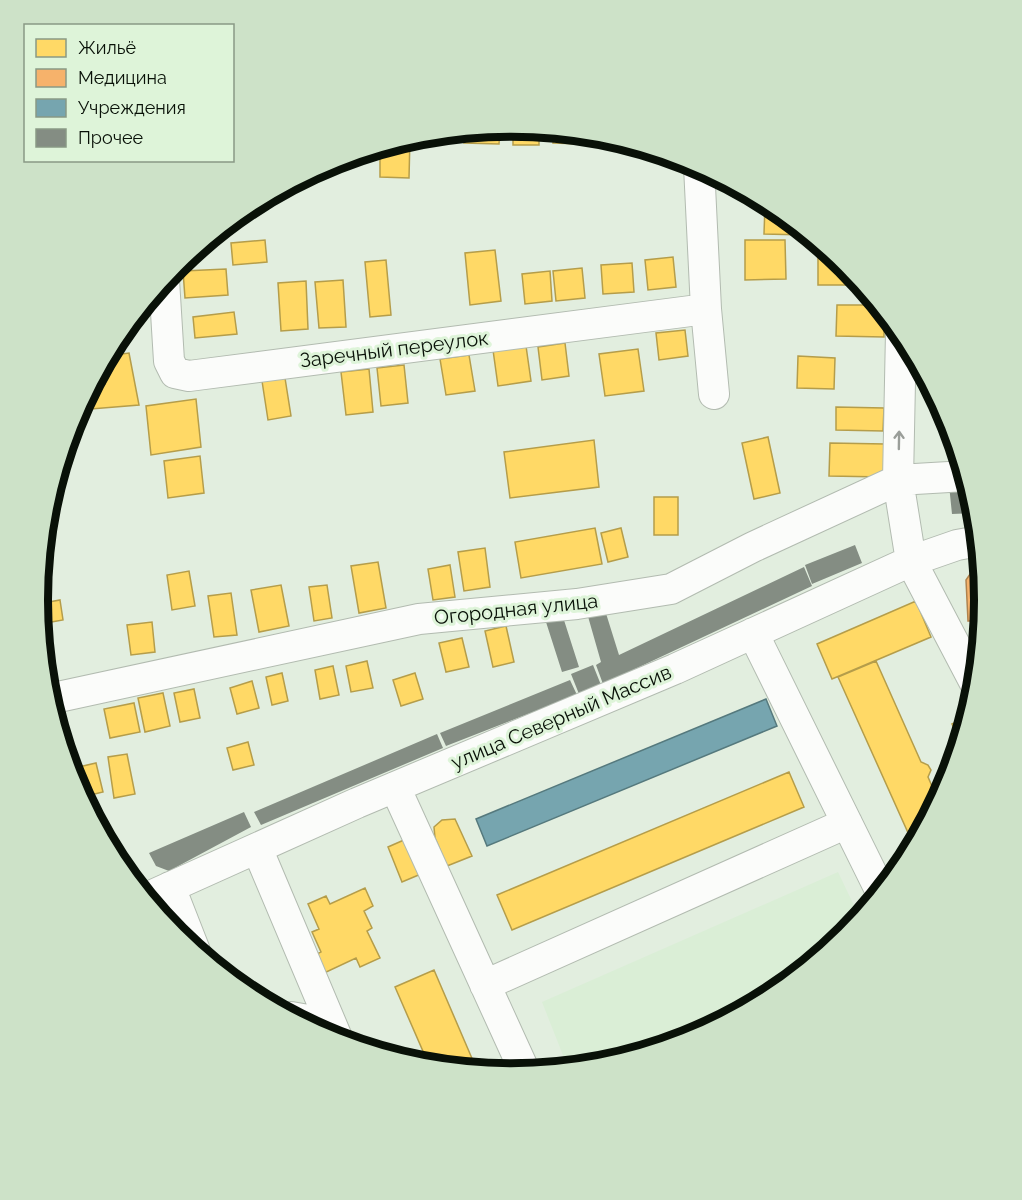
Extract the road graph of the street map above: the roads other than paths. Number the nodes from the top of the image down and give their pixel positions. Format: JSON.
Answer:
{"nodes":[{"id":1,"x":700,"y":177,"type":"edge"},
{"id":2,"x":165,"y":293,"type":"edge"},
{"id":3,"x":706,"y":309,"type":"junction"},
{"id":4,"x":901,"y":350,"type":"edge"},
{"id":5,"x":714,"y":394,"type":"dead end"},
{"id":6,"x":957,"y":477,"type":"edge"},
{"id":7,"x":898,"y":480,"type":"junction"},
{"id":8,"x":970,"y":543,"type":"edge"},
{"id":9,"x":911,"y":561,"type":"junction"},
{"id":10,"x":753,"y":633,"type":"junction"},
{"id":11,"x":968,"y":670,"type":"edge"},
{"id":12,"x":59,"y":697,"type":"edge"},
{"id":13,"x":395,"y":787,"type":"junction"},
{"id":14,"x":847,"y":823,"type":"junction"},
{"id":15,"x":257,"y":848,"type":"junction"},
{"id":16,"x":877,"y":883,"type":"edge"},
{"id":17,"x":158,"y":892,"type":"edge"},
{"id":18,"x":172,"y":915,"type":"edge"},
{"id":19,"x":485,"y":986,"type":"junction"},
{"id":20,"x":333,"y":1028,"type":"edge"},
{"id":21,"x":521,"y":1063,"type":"edge"}],
"edges":[{"from":1,"to":3,"type":"street"},
{"from":2,"to":3,"type":"street","name":"Заречный переулок"},
{"from":3,"to":5,"type":"street"},
{"from":7,"to":4,"type":"street","one_way":true},
{"from":6,"to":7,"type":"street","name":"Огородная улица"},
{"from":7,"to":9,"type":"street"},
{"from":7,"to":12,"type":"street","name":"Огородная улица"},
{"from":8,"to":9,"type":"street","name":"улица Северный Массив"},
{"from":9,"to":10,"type":"street","name":"улица Северный Массив"},
{"from":9,"to":11,"type":"street"},
{"from":10,"to":13,"type":"street","name":"улица Северный Массив"},
{"from":10,"to":14,"type":"street"},
{"from":13,"to":15,"type":"street","name":"улица Северный Массив"},
{"from":13,"to":19,"type":"street"},
{"from":14,"to":16,"type":"street"},
{"from":14,"to":19,"type":"street"},
{"from":15,"to":17,"type":"street","name":"улица Северный Массив"},
{"from":15,"to":20,"type":"street"},
{"from":17,"to":18,"type":"street"},
{"from":19,"to":21,"type":"street"}]}
